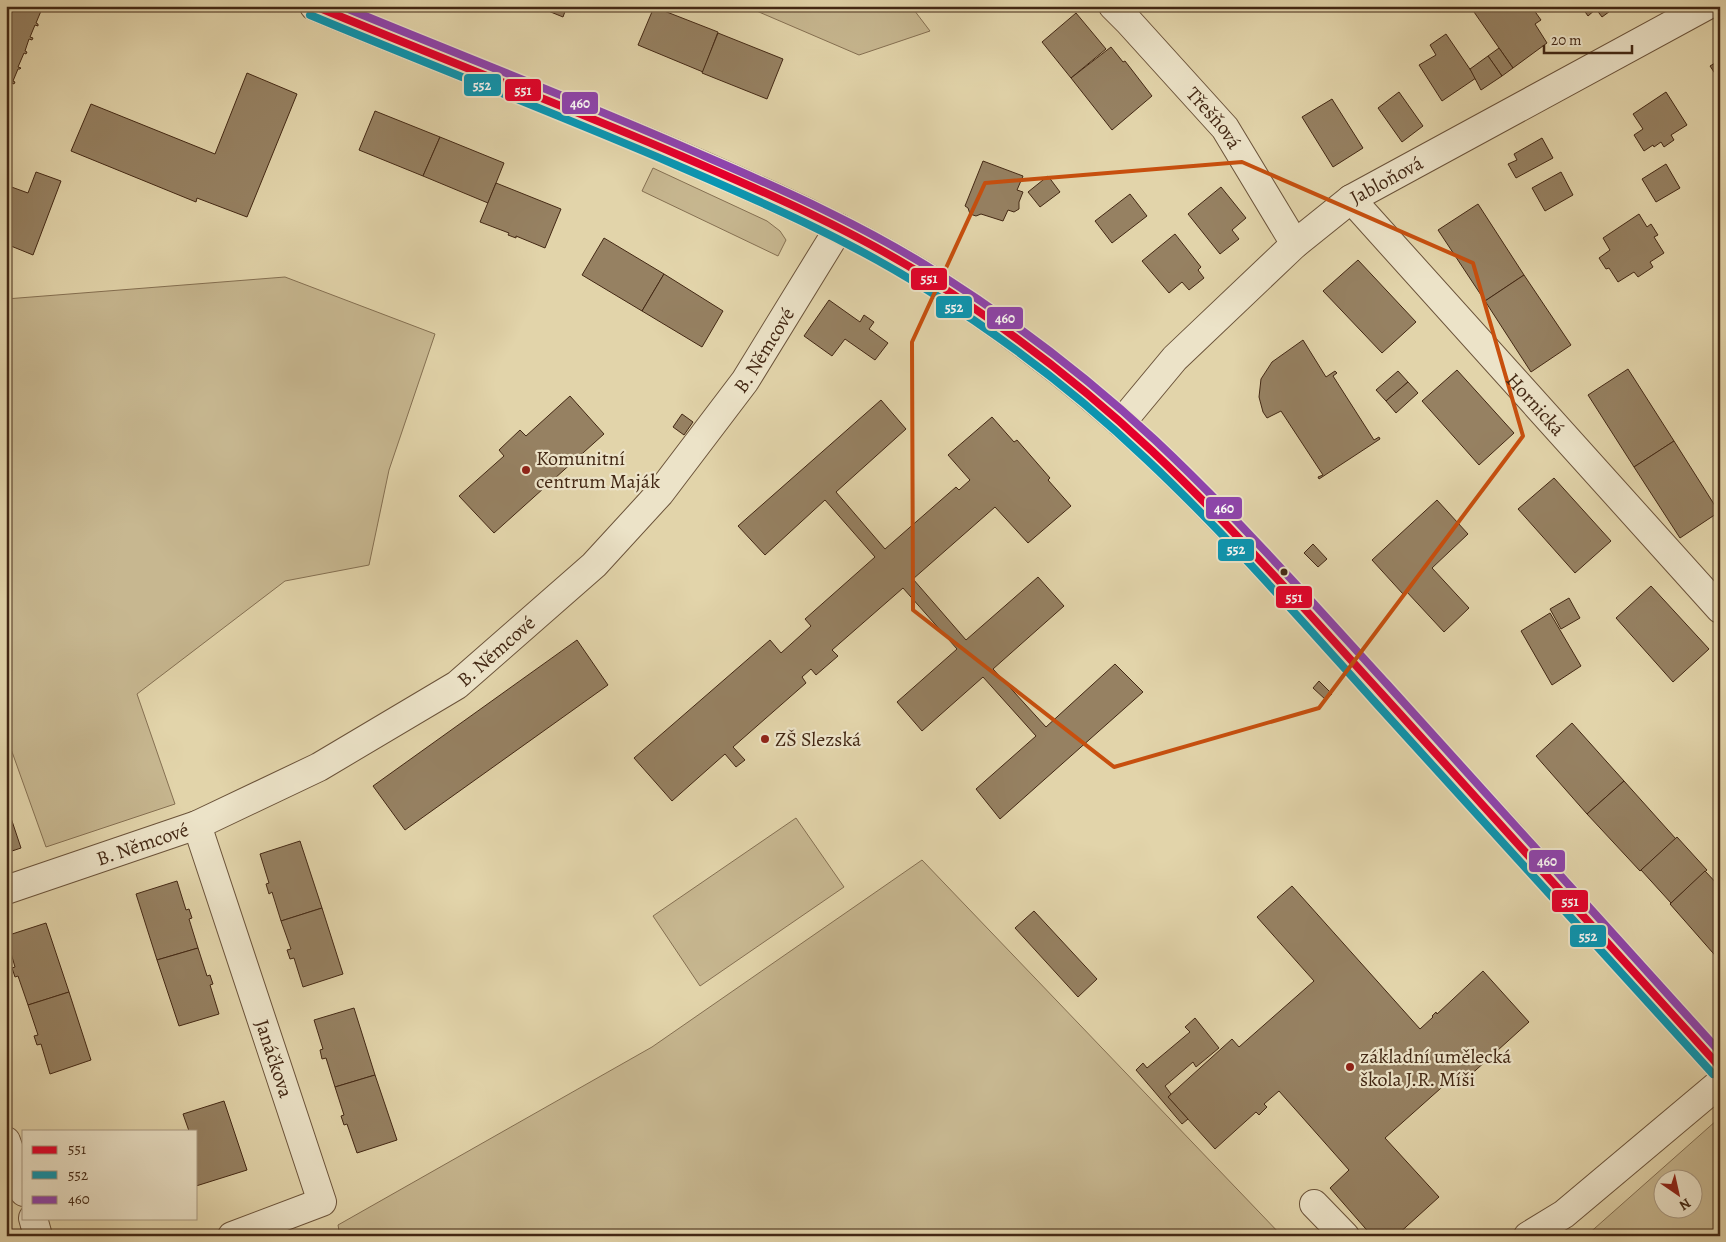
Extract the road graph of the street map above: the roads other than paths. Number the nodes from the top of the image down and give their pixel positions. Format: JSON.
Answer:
{"nodes":[{"id":1,"x":314,"y":6,"type":"edge"},
{"id":2,"x":1113,"y":6,"type":"edge"},
{"id":3,"x":1706,"y":6,"type":"edge"},
{"id":4,"x":1351,"y":199,"type":"junction"},
{"id":5,"x":839,"y":228,"type":"junction"},
{"id":6,"x":1295,"y":244,"type":"junction"},
{"id":7,"x":1121,"y":423,"type":"junction"},
{"id":8,"x":1720,"y":609,"type":"edge"},
{"id":9,"x":197,"y":825,"type":"junction"},
{"id":10,"x":6,"y":890,"type":"edge"},
{"id":11,"x":1720,"y":1067,"type":"edge"},
{"id":12,"x":1720,"y":1083,"type":"edge"},
{"id":13,"x":6,"y":1141,"type":"edge"},
{"id":14,"x":22,"y":1186,"type":"edge"},
{"id":15,"x":1314,"y":1204,"type":"dead end"},
{"id":16,"x":33,"y":1220,"type":"edge"},
{"id":17,"x":38,"y":1236,"type":"edge"},
{"id":18,"x":232,"y":1236,"type":"edge"},
{"id":19,"x":1345,"y":1236,"type":"edge"},
{"id":20,"x":1528,"y":1236,"type":"edge"}],
"edges":[{"from":1,"to":5,"type":"street"},
{"from":2,"to":6,"type":"street","name":"Třešňová"},
{"from":3,"to":4,"type":"street","name":"Jabloňová"},
{"from":4,"to":6,"type":"street","name":"Jabloňová"},
{"from":4,"to":8,"type":"street","name":"Hornická"},
{"from":5,"to":7,"type":"street"},
{"from":5,"to":9,"type":"street","name":"B. Němcové"},
{"from":6,"to":7,"type":"street","name":"Jabloňová"},
{"from":7,"to":11,"type":"street"},
{"from":9,"to":10,"type":"street","name":"B. Němcové"},
{"from":9,"to":18,"type":"street","name":"Janáčkova"},
{"from":12,"to":20,"type":"street"},
{"from":13,"to":14,"type":"street"},
{"from":15,"to":19,"type":"street"},
{"from":16,"to":17,"type":"street"}]}
